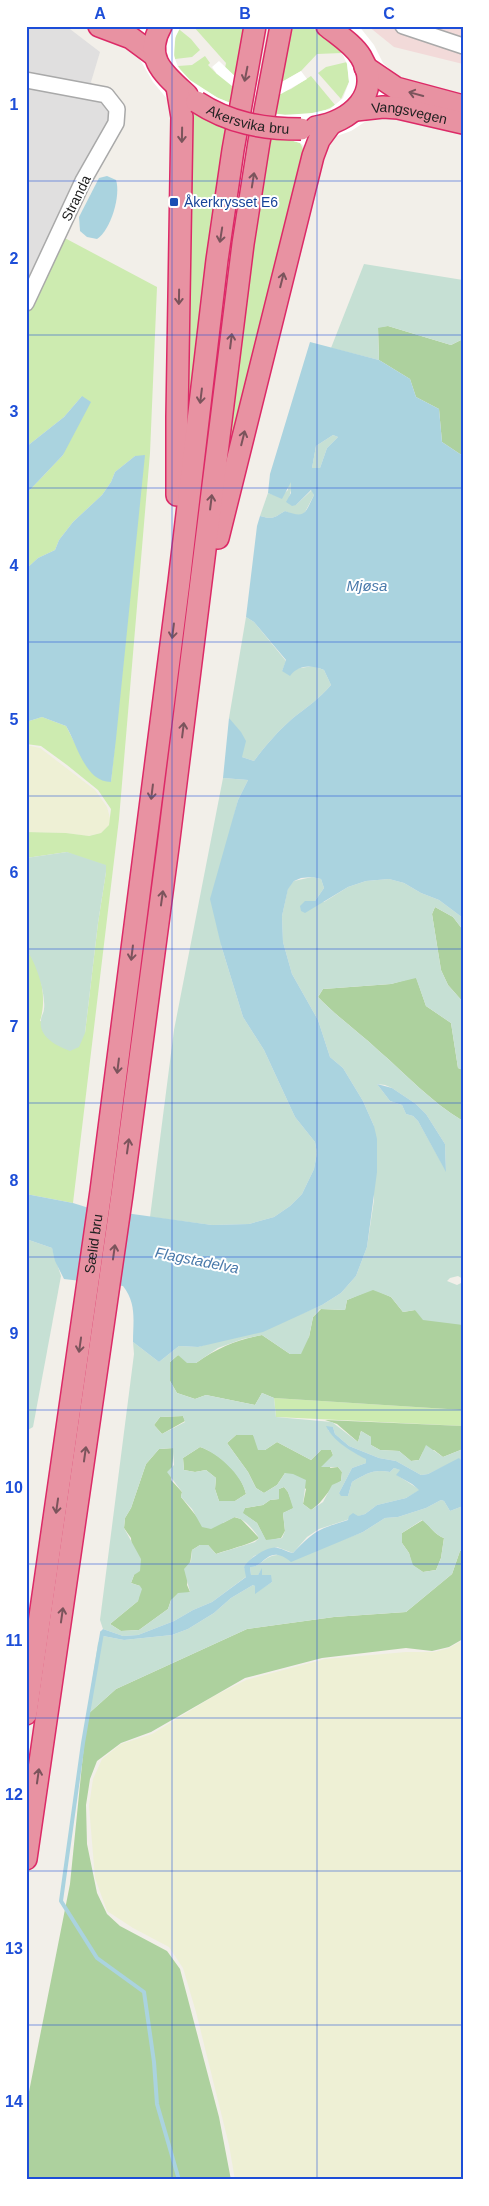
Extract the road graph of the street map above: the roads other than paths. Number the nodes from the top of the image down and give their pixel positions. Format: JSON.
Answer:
{"nodes":[{"id":1,"x":98,"y":26,"type":"edge"},
{"id":2,"x":162,"y":26,"type":"edge"},
{"id":3,"x":255,"y":26,"type":"edge"},
{"id":4,"x":281,"y":26,"type":"edge"},
{"id":5,"x":402,"y":26,"type":"edge"},
{"id":6,"x":335,"y":29,"type":"edge"},
{"id":7,"x":463,"y":46,"type":"edge"},
{"id":8,"x":154,"y":55,"type":"junction"},
{"id":9,"x":366,"y":67,"type":"junction"},
{"id":10,"x":26,"y":80,"type":"edge"},
{"id":11,"x":177,"y":87,"type":"junction"},
{"id":12,"x":463,"y":106,"type":"edge"},
{"id":13,"x":356,"y":110,"type":"junction"},
{"id":14,"x":463,"y":123,"type":"edge"},
{"id":15,"x":330,"y":125,"type":"junction"},
{"id":16,"x":26,"y":303,"type":"edge"},
{"id":17,"x":179,"y":582,"type":"junction"},
{"id":18,"x":201,"y":586,"type":"junction"},
{"id":19,"x":112,"y":1193,"type":"junction"},
{"id":20,"x":97,"y":1298,"type":"junction"},
{"id":21,"x":26,"y":1714,"type":"edge"},
{"id":22,"x":26,"y":1859,"type":"edge"}],
"edges":[{"from":1,"to":8,"type":"highway"},
{"from":2,"to":8,"type":"highway"},
{"from":3,"to":17,"type":"highway","one_way":true},
{"from":18,"to":4,"type":"highway","one_way":true},
{"from":5,"to":7,"type":"street"},
{"from":6,"to":9,"type":"highway","name":"Vangsvegen"},
{"from":8,"to":11,"type":"highway","name":"Akersvika bru"},
{"from":12,"to":9,"type":"highway","name":"Vangsvegen","one_way":true},
{"from":9,"to":13,"type":"highway"},
{"from":10,"to":16,"type":"street","name":"Stranda"},
{"from":11,"to":15,"type":"highway","name":"Akersvika bru","bridge":true},
{"from":11,"to":17,"type":"highway","one_way":true},
{"from":13,"to":14,"type":"highway","name":"Vangsvegen"},
{"from":13,"to":15,"type":"highway"},
{"from":18,"to":15,"type":"highway","one_way":true},
{"from":17,"to":19,"type":"highway","one_way":true},
{"from":19,"to":18,"type":"highway","one_way":true},
{"from":19,"to":20,"type":"highway","name":"Sælid bru"},
{"from":20,"to":21,"type":"highway","one_way":true},
{"from":22,"to":20,"type":"highway","one_way":true}]}
